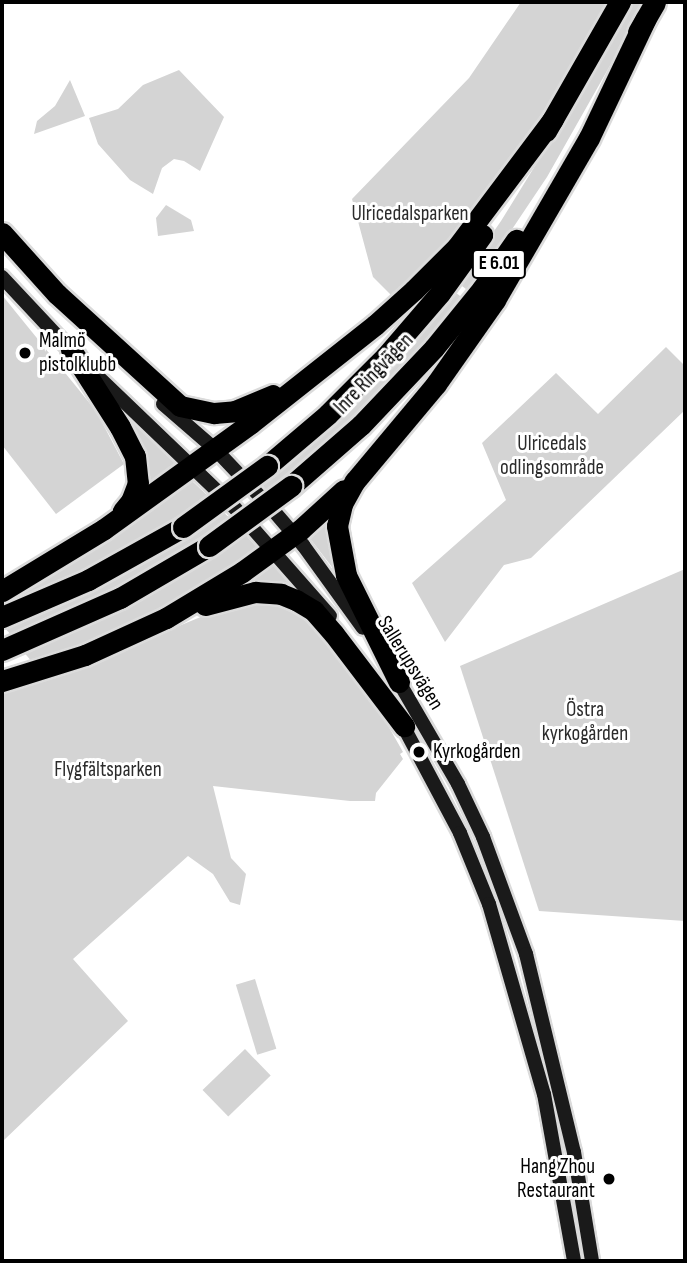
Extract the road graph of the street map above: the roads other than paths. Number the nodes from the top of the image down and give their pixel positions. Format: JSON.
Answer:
{"nodes":[{"id":1,"x":620,"y":2,"type":"edge"},
{"id":2,"x":650,"y":11,"type":"edge"},
{"id":3,"x":553,"y":119,"type":"junction"},
{"id":4,"x":2,"y":233,"type":"edge"},
{"id":5,"x":2,"y":244,"type":"edge"},
{"id":6,"x":2,"y":276,"type":"edge"},
{"id":7,"x":71,"y":351,"type":"junction"},
{"id":8,"x":306,"y":378,"type":"junction"},
{"id":9,"x":215,"y":449,"type":"junction"},
{"id":10,"x":371,"y":462,"type":"junction"},
{"id":11,"x":193,"y":465,"type":"junction"},
{"id":12,"x":104,"y":529,"type":"junction"},
{"id":13,"x":295,"y":534,"type":"junction"},
{"id":14,"x":273,"y":549,"type":"junction"},
{"id":15,"x":2,"y":591,"type":"edge"},
{"id":16,"x":2,"y":617,"type":"edge"},
{"id":17,"x":166,"y":618,"type":"junction"},
{"id":18,"x":2,"y":650,"type":"edge"},
{"id":19,"x":2,"y":681,"type":"edge"},
{"id":20,"x":399,"y":682,"type":"junction"},
{"id":21,"x":404,"y":726,"type":"junction"},
{"id":22,"x":560,"y":1183,"type":"junction"},
{"id":23,"x":574,"y":1261,"type":"edge"},
{"id":24,"x":584,"y":1261,"type":"edge"},
{"id":25,"x":592,"y":1261,"type":"edge"}],
"edges":[{"from":1,"to":3,"type":"highway","name":"Inre Ringvägen","number":"E 6.01"},
{"from":2,"to":10,"type":"highway"},
{"from":2,"to":18,"type":"highway","name":"Inre Ringvägen","number":"E 6.01","bridge":true},
{"from":3,"to":8,"type":"highway"},
{"from":3,"to":16,"type":"highway","name":"Inre Ringvägen","number":"E 6.01","bridge":true},
{"from":4,"to":8,"type":"highway"},
{"from":5,"to":9,"type":"main road","name":"Sallerupsvägen"},
{"from":6,"to":7,"type":"main road","name":"Sallerupsvägen"},
{"from":7,"to":11,"type":"main road","name":"Sallerupsvägen"},
{"from":7,"to":12,"type":"highway"},
{"from":8,"to":9,"type":"highway"},
{"from":9,"to":11,"type":"highway"},
{"from":9,"to":13,"type":"main road","name":"Sallerupsvägen"},
{"from":10,"to":13,"type":"highway"},
{"from":10,"to":20,"type":"highway"},
{"from":11,"to":12,"type":"highway"},
{"from":11,"to":14,"type":"main road","name":"Sallerupsvägen"},
{"from":12,"to":15,"type":"highway"},
{"from":13,"to":14,"type":"highway"},
{"from":13,"to":20,"type":"main road","name":"Sallerupsvägen"},
{"from":14,"to":17,"type":"highway"},
{"from":14,"to":21,"type":"main road","name":"Sallerupsvägen"},
{"from":17,"to":19,"type":"highway"},
{"from":17,"to":21,"type":"highway"},
{"from":20,"to":25,"type":"main road","name":"Sallerupsvägen"},
{"from":21,"to":22,"type":"main road","name":"Sallerupsvägen"},
{"from":22,"to":23,"type":"main road","name":"Sallerupsvägen"},
{"from":22,"to":24,"type":"main road"}]}
